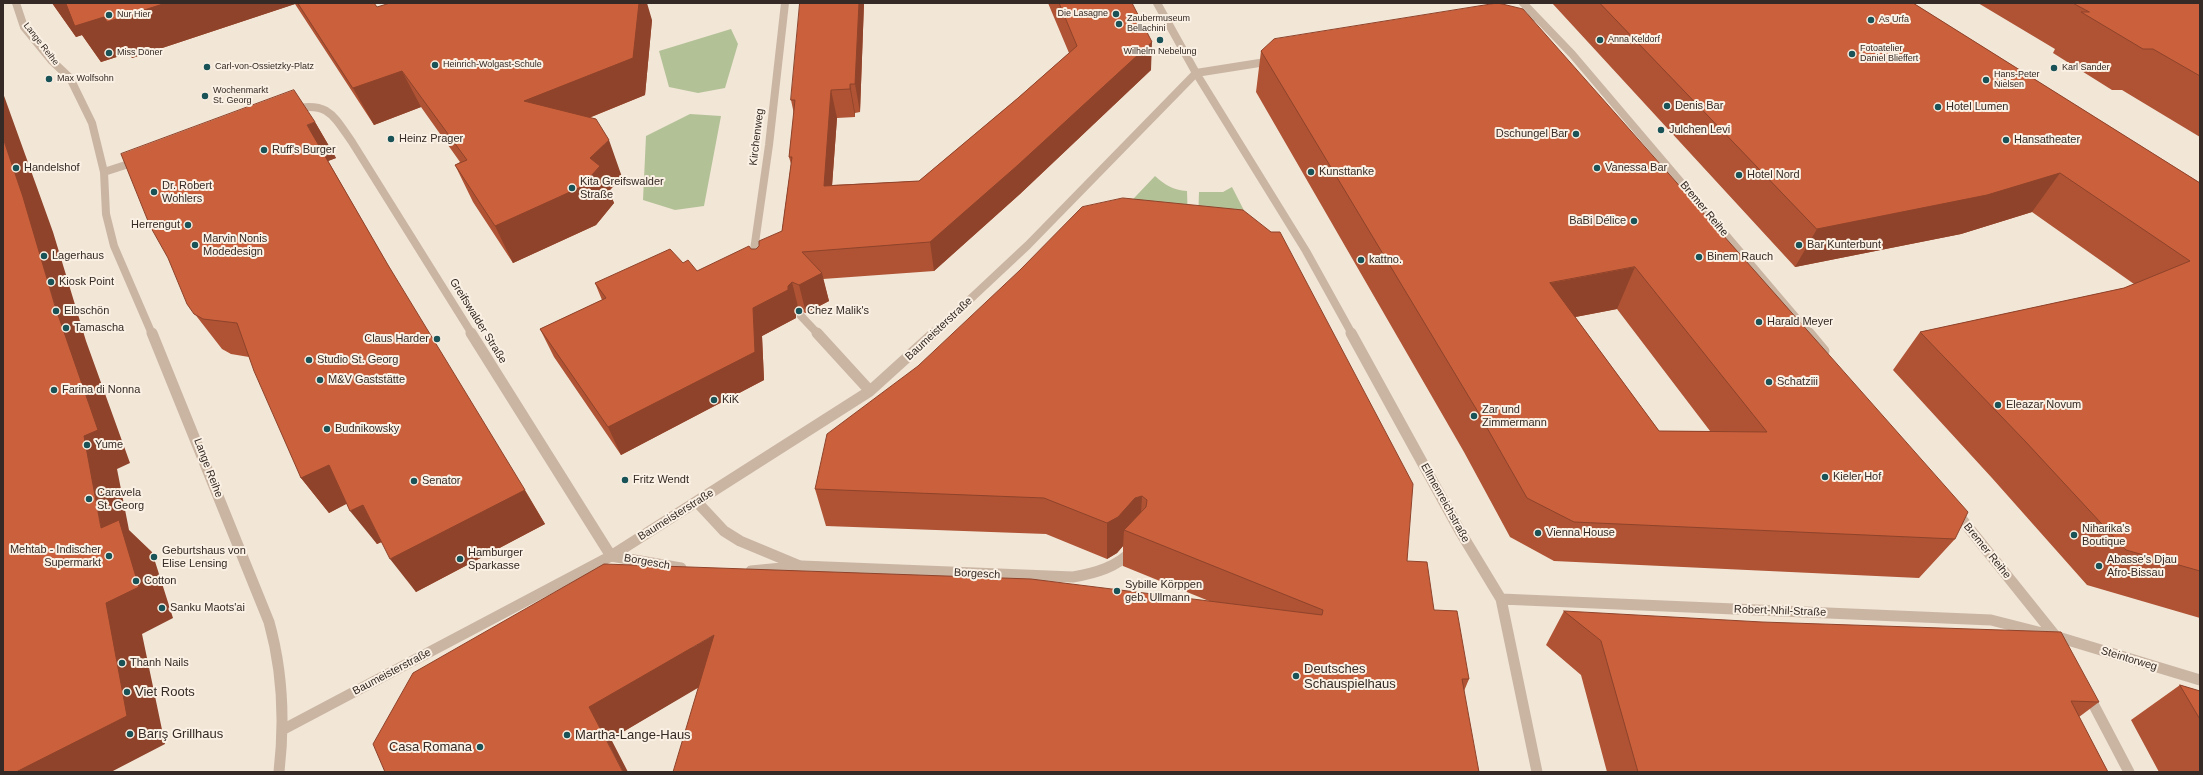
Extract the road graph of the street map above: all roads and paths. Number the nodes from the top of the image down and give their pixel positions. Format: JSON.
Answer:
{"nodes":[{"id":1,"x":16,"y":3,"type":"edge"},
{"id":2,"x":785,"y":3,"type":"edge"},
{"id":3,"x":1157,"y":3,"type":"edge"},
{"id":4,"x":1523,"y":3,"type":"edge"},
{"id":5,"x":1536,"y":17,"type":"junction"},
{"id":6,"x":1513,"y":21,"type":"edge"},
{"id":7,"x":1281,"y":59,"type":"edge"},
{"id":8,"x":1196,"y":73,"type":"junction"},
{"id":9,"x":284,"y":111,"type":"edge"},
{"id":10,"x":149,"y":157,"type":"edge"},
{"id":11,"x":104,"y":172,"type":"junction"},
{"id":12,"x":762,"y":272,"type":"edge"},
{"id":13,"x":801,"y":316,"type":"dead end"},
{"id":14,"x":1830,"y":358,"type":"edge"},
{"id":15,"x":870,"y":391,"type":"junction"},
{"id":16,"x":697,"y":502,"type":"junction"},
{"id":17,"x":1952,"y":507,"type":"edge"},
{"id":18,"x":1139,"y":539,"type":"edge"},
{"id":19,"x":611,"y":556,"type":"junction"},
{"id":20,"x":802,"y":566,"type":"junction"},
{"id":21,"x":696,"y":571,"type":"edge"},
{"id":22,"x":742,"y":571,"type":"edge"},
{"id":23,"x":1500,"y":599,"type":"junction"},
{"id":24,"x":2058,"y":637,"type":"junction"},
{"id":25,"x":2068,"y":657,"type":"edge"},
{"id":26,"x":2200,"y":680,"type":"edge"},
{"id":27,"x":2082,"y":684,"type":"edge"},
{"id":28,"x":284,"y":729,"type":"junction"},
{"id":29,"x":279,"y":772,"type":"edge"},
{"id":30,"x":1537,"y":772,"type":"edge"},
{"id":31,"x":2129,"y":772,"type":"edge"}],
"edges":[{"from":1,"to":11,"type":"street","name":"Lange Reihe"},
{"from":2,"to":12,"type":"street","name":"Kirchenweg"},
{"from":3,"to":8,"type":"street","name":"Ellmenreichstraße"},
{"from":4,"to":5,"type":"street","name":"Bremer Reihe"},
{"from":5,"to":6,"type":"street"},
{"from":5,"to":14,"type":"street","name":"Bremer Reihe"},
{"from":7,"to":8,"type":"street"},
{"from":8,"to":15,"type":"street","name":"Baumeisterstraße"},
{"from":8,"to":23,"type":"street","name":"Ellmenreichstraße"},
{"from":9,"to":19,"type":"street","name":"Greifswalder Straße"},
{"from":10,"to":11,"type":"street"},
{"from":11,"to":28,"type":"street","name":"Lange Reihe"},
{"from":13,"to":15,"type":"street"},
{"from":15,"to":16,"type":"street","name":"Baumeisterstraße"},
{"from":16,"to":19,"type":"street","name":"Baumeisterstraße"},
{"from":16,"to":20,"type":"street","name":"Borgesch"},
{"from":17,"to":24,"type":"street","name":"Bremer Reihe"},
{"from":18,"to":20,"type":"street","name":"Borgesch"},
{"from":19,"to":21,"type":"street","name":"Borgesch"},
{"from":19,"to":28,"type":"street","name":"Baumeisterstraße"},
{"from":20,"to":22,"type":"street","name":"Borgesch"},
{"from":23,"to":24,"type":"street","name":"Robert-Nhil-Straße"},
{"from":23,"to":30,"type":"street","name":"Ellmenreichstraße"},
{"from":24,"to":25,"type":"street","name":"Bremer Reihe"},
{"from":24,"to":26,"type":"street","name":"Steintorweg"},
{"from":27,"to":31,"type":"street"},
{"from":28,"to":29,"type":"street","name":"Lange Reihe"}]}
